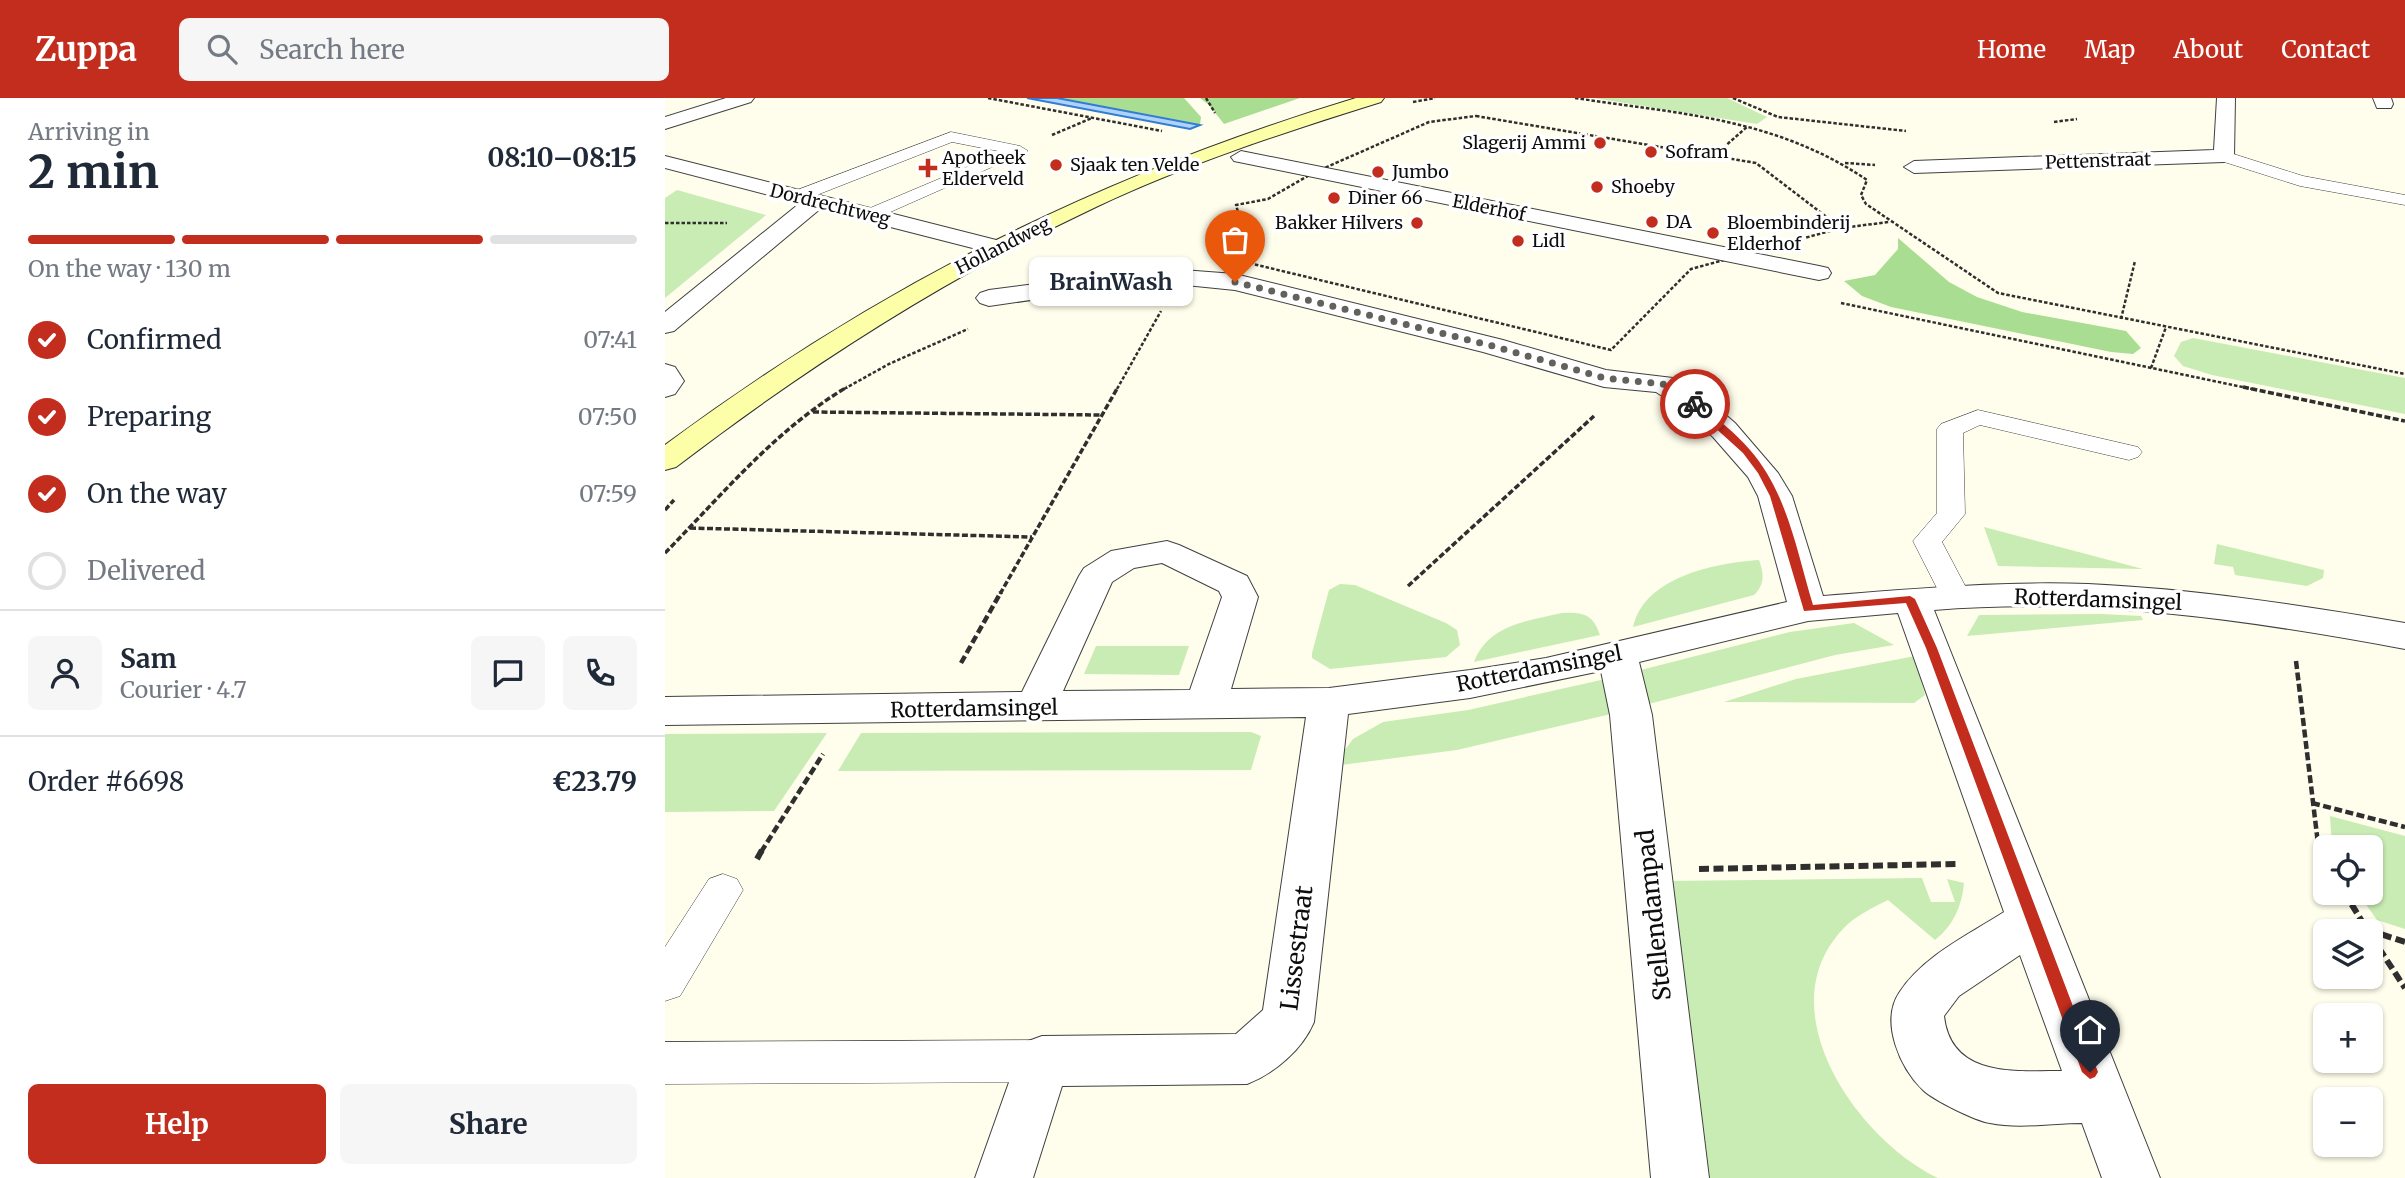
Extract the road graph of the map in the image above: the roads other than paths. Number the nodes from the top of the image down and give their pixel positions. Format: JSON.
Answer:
{"nodes":[{"id":1,"x":745,"y":98,"type":"edge"},
{"id":2,"x":1375,"y":98,"type":"edge"},
{"id":3,"x":2226,"y":98,"type":"edge"},
{"id":4,"x":665,"y":123,"type":"edge"},
{"id":5,"x":2224,"y":156,"type":"junction"},
{"id":6,"x":1241,"y":157,"type":"dead end"},
{"id":7,"x":665,"y":162,"type":"edge"},
{"id":8,"x":1914,"y":167,"type":"dead end"},
{"id":9,"x":807,"y":199,"type":"junction"},
{"id":10,"x":2405,"y":200,"type":"edge"},
{"id":11,"x":870,"y":215,"type":"junction"},
{"id":12,"x":996,"y":247,"type":"junction"},
{"id":13,"x":1819,"y":274,"type":"dead end"},
{"id":14,"x":989,"y":298,"type":"dead end"},
{"id":15,"x":665,"y":325,"type":"edge"},
{"id":16,"x":665,"y":373,"type":"edge"},
{"id":17,"x":665,"y":388,"type":"edge"},
{"id":18,"x":2129,"y":452,"type":"dead end"},
{"id":19,"x":665,"y":460,"type":"edge"},
{"id":20,"x":1956,"y":597,"type":"junction"},
{"id":21,"x":1910,"y":599,"type":"junction"},
{"id":22,"x":1808,"y":609,"type":"junction"},
{"id":23,"x":2405,"y":636,"type":"edge"},
{"id":24,"x":1617,"y":653,"type":"junction"},
{"id":25,"x":1329,"y":702,"type":"junction"},
{"id":26,"x":1205,"y":706,"type":"junction"},
{"id":27,"x":1035,"y":708,"type":"junction"},
{"id":28,"x":665,"y":711,"type":"edge"},
{"id":29,"x":723,"y":890,"type":"road end"},
{"id":30,"x":2032,"y":920,"type":"junction"},
{"id":31,"x":665,"y":982,"type":"edge"},
{"id":32,"x":1042,"y":1061,"type":"junction"},
{"id":33,"x":665,"y":1063,"type":"edge"},
{"id":34,"x":2099,"y":1097,"type":"junction"},
{"id":35,"x":1004,"y":1178,"type":"edge"},
{"id":36,"x":1680,"y":1178,"type":"edge"},
{"id":37,"x":2131,"y":1178,"type":"edge"}],
"edges":[{"from":1,"to":4,"type":"street"},
{"from":2,"to":12,"type":"street","name":"Hollandweg"},
{"from":3,"to":5,"type":"street"},
{"from":5,"to":8,"type":"street","name":"Pettenstraat"},
{"from":5,"to":10,"type":"lane"},
{"from":6,"to":13,"type":"street","name":"Elderhof"},
{"from":7,"to":9,"type":"street","name":"Dordrechtweg"},
{"from":9,"to":11,"type":"street","name":"Dordrechtweg"},
{"from":9,"to":11,"type":"lane"},
{"from":9,"to":15,"type":"street"},
{"from":11,"to":12,"type":"street","name":"Dordrechtweg"},
{"from":12,"to":19,"type":"street","name":"Hollandweg"},
{"from":14,"to":22,"type":"street"},
{"from":16,"to":17,"type":"street"},
{"from":18,"to":20,"type":"lane"},
{"from":20,"to":21,"type":"street","name":"Rotterdamsingel"},
{"from":20,"to":23,"type":"street","name":"Rotterdamsingel"},
{"from":21,"to":22,"type":"street","name":"Rotterdamsingel"},
{"from":21,"to":30,"type":"street"},
{"from":22,"to":24,"type":"street","name":"Rotterdamsingel"},
{"from":24,"to":25,"type":"street","name":"Rotterdamsingel"},
{"from":24,"to":36,"type":"street","name":"Stellendampad"},
{"from":25,"to":26,"type":"street","name":"Rotterdamsingel"},
{"from":25,"to":32,"type":"street","name":"Lissestraat"},
{"from":26,"to":27,"type":"street","name":"Rotterdamsingel"},
{"from":26,"to":27,"type":"street"},
{"from":27,"to":28,"type":"street","name":"Rotterdamsingel"},
{"from":29,"to":31,"type":"lane"},
{"from":30,"to":34,"type":"street"},
{"from":30,"to":34,"type":"street"},
{"from":32,"to":33,"type":"lane"},
{"from":32,"to":35,"type":"street"},
{"from":34,"to":37,"type":"street"}]}
